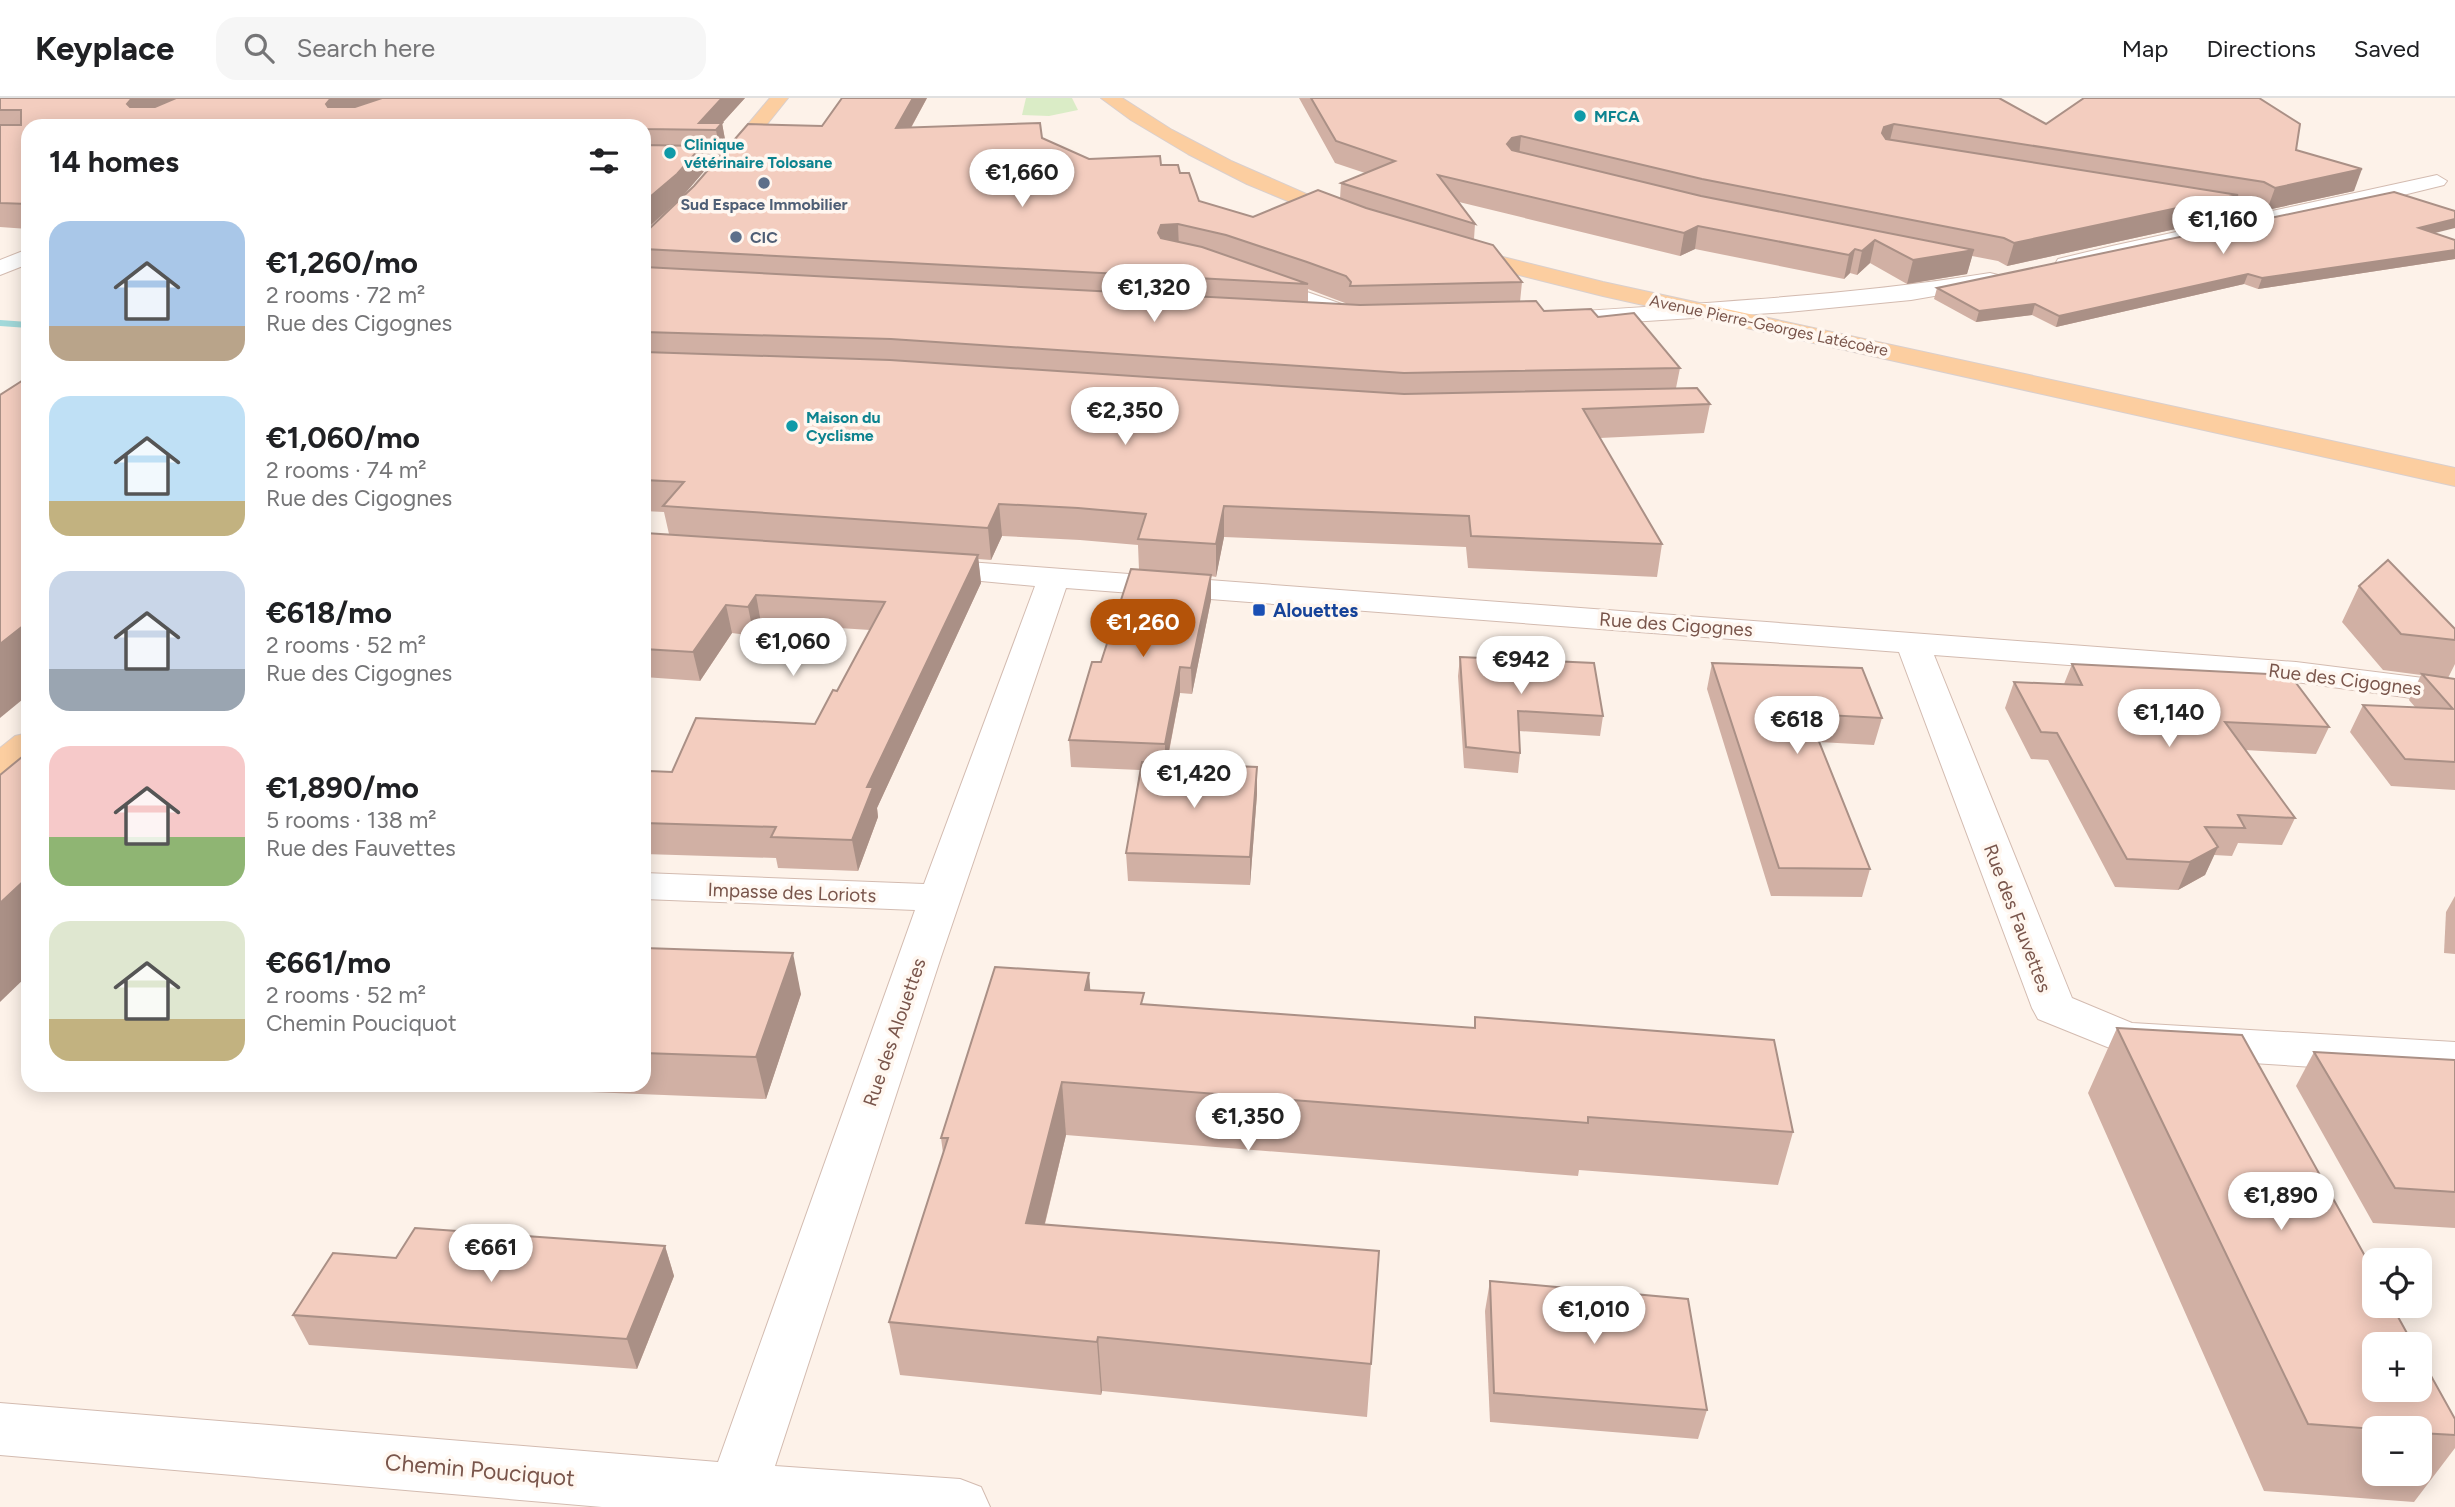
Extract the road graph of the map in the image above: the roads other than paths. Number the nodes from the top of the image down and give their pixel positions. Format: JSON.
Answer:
{"nodes":[{"id":1,"x":779,"y":98,"type":"edge"},
{"id":2,"x":1110,"y":98,"type":"edge"},
{"id":3,"x":1135,"y":98,"type":"edge"},
{"id":4,"x":651,"y":159,"type":"edge"},
{"id":5,"x":728,"y":161,"type":"junction"},
{"id":6,"x":713,"y":179,"type":"edge"},
{"id":7,"x":2437,"y":181,"type":"dead end"},
{"id":8,"x":2225,"y":208,"type":"edge"},
{"id":9,"x":2275,"y":218,"type":"junction"},
{"id":10,"x":21,"y":259,"type":"edge"},
{"id":11,"x":1965,"y":264,"type":"edge"},
{"id":12,"x":0,"y":268,"type":"edge"},
{"id":13,"x":2047,"y":268,"type":"edge"},
{"id":14,"x":1235,"y":274,"type":"edge"},
{"id":15,"x":1753,"y":307,"type":"junction"},
{"id":16,"x":1700,"y":309,"type":"junction"},
{"id":17,"x":1555,"y":319,"type":"edge"},
{"id":18,"x":1303,"y":320,"type":"edge"},
{"id":19,"x":1359,"y":323,"type":"junction"},
{"id":20,"x":1386,"y":323,"type":"edge"},
{"id":21,"x":2455,"y":463,"type":"edge"},
{"id":22,"x":2455,"y":477,"type":"edge"},
{"id":23,"x":901,"y":566,"type":"edge"},
{"id":24,"x":1054,"y":576,"type":"junction"},
{"id":25,"x":1913,"y":642,"type":"junction"},
{"id":26,"x":2455,"y":693,"type":"edge"},
{"id":27,"x":21,"y":750,"type":"edge"},
{"id":28,"x":0,"y":766,"type":"edge"},
{"id":29,"x":651,"y":886,"type":"edge"},
{"id":30,"x":940,"y":898,"type":"junction"},
{"id":31,"x":2455,"y":1059,"type":"edge"},
{"id":32,"x":0,"y":1429,"type":"edge"},
{"id":33,"x":735,"y":1498,"type":"edge"},
{"id":34,"x":960,"y":1507,"type":"edge"}],
"edges":[{"from":1,"to":5,"type":"main road"},
{"from":2,"to":3,"type":"main road"},
{"from":4,"to":5,"type":"street"},
{"from":5,"to":6,"type":"main road"},
{"from":7,"to":9,"type":"street"},
{"from":8,"to":9,"type":"street"},
{"from":9,"to":13,"type":"street"},
{"from":10,"to":12,"type":"street"},
{"from":11,"to":15,"type":"street"},
{"from":14,"to":19,"type":"street"},
{"from":15,"to":16,"type":"street"},
{"from":15,"to":16,"type":"main road","name":"Avenue Pierre-Georges Latécoère"},
{"from":15,"to":21,"type":"main road","name":"Avenue Pierre-Georges Latécoère"},
{"from":16,"to":17,"type":"street"},
{"from":16,"to":22,"type":"main road","name":"Avenue Pierre-Georges Latécoère"},
{"from":18,"to":19,"type":"street"},
{"from":19,"to":20,"type":"street"},
{"from":23,"to":24,"type":"street","name":"Rue des Cigognes"},
{"from":24,"to":25,"type":"street","name":"Rue des Cigognes"},
{"from":24,"to":30,"type":"street","name":"Rue des Alouettes"},
{"from":25,"to":26,"type":"street","name":"Rue des Cigognes"},
{"from":25,"to":31,"type":"street","name":"Rue des Fauvettes"},
{"from":27,"to":28,"type":"main road"},
{"from":29,"to":30,"type":"street","name":"Impasse des Loriots"},
{"from":30,"to":33,"type":"street","name":"Rue des Alouettes"},
{"from":32,"to":33,"type":"street","name":"Chemin Pouciquot"},
{"from":33,"to":34,"type":"street","name":"Chemin Pouciquot"}]}
